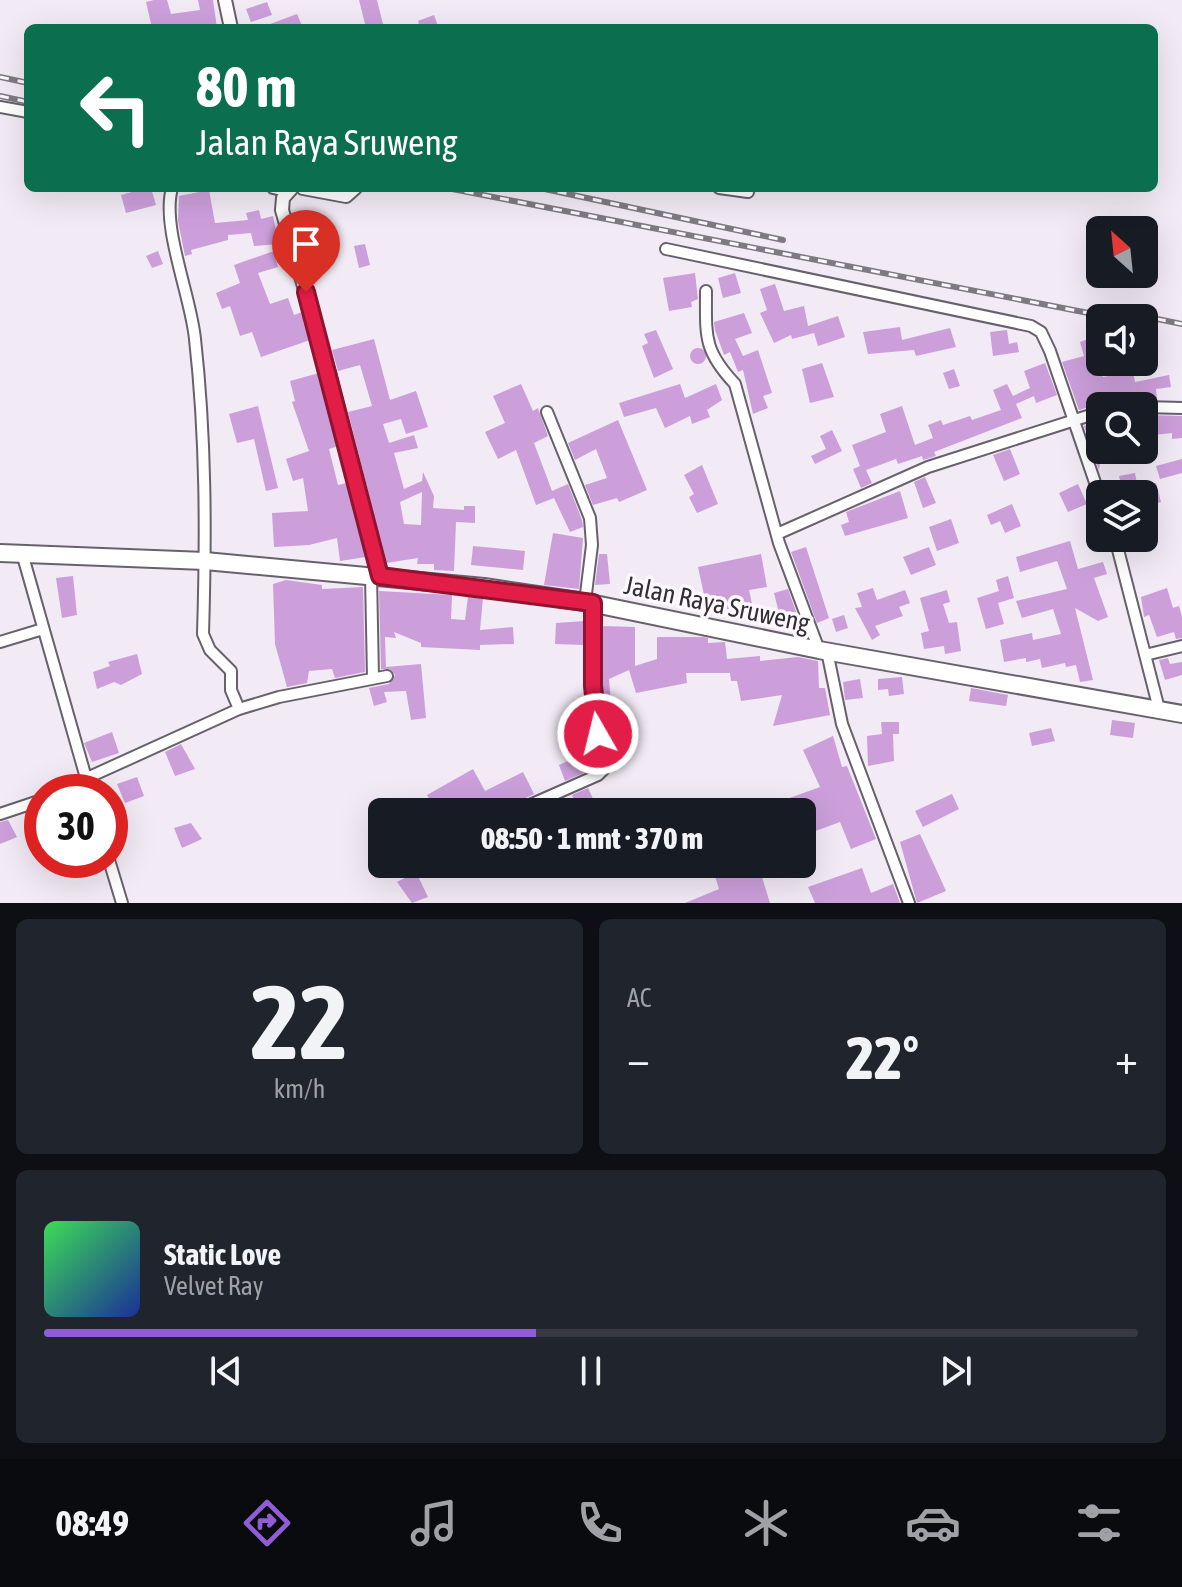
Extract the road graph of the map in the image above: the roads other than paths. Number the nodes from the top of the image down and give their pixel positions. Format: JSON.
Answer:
{"nodes":[{"id":1,"x":225,"y":0,"type":"edge"},
{"id":2,"x":230,"y":24,"type":"edge"},
{"id":3,"x":0,"y":107,"type":"edge"},
{"id":4,"x":24,"y":111,"type":"edge"},
{"id":5,"x":171,"y":192,"type":"edge"},
{"id":6,"x":284,"y":192,"type":"edge"},
{"id":7,"x":324,"y":192,"type":"edge"},
{"id":8,"x":350,"y":192,"type":"edge"},
{"id":9,"x":666,"y":249,"type":"dead end"},
{"id":10,"x":706,"y":291,"type":"dead end"},
{"id":11,"x":1158,"y":407,"type":"edge"},
{"id":12,"x":1182,"y":408,"type":"edge"},
{"id":13,"x":547,"y":412,"type":"dead end"},
{"id":14,"x":1086,"y":416,"type":"edge"},
{"id":15,"x":1072,"y":420,"type":"junction"},
{"id":16,"x":1094,"y":480,"type":"edge"},
{"id":17,"x":777,"y":534,"type":"junction"},
{"id":18,"x":1120,"y":552,"type":"edge"},
{"id":19,"x":0,"y":553,"type":"edge"},
{"id":20,"x":22,"y":553,"type":"junction"},
{"id":21,"x":205,"y":561,"type":"junction"},
{"id":22,"x":376,"y":576,"type":"junction"},
{"id":23,"x":589,"y":602,"type":"junction"},
{"id":24,"x":43,"y":629,"type":"junction"},
{"id":25,"x":0,"y":642,"type":"edge"},
{"id":26,"x":1182,"y":646,"type":"edge"},
{"id":27,"x":823,"y":650,"type":"junction"},
{"id":28,"x":1145,"y":655,"type":"junction"},
{"id":29,"x":387,"y":676,"type":"dead end"},
{"id":30,"x":373,"y":678,"type":"junction"},
{"id":31,"x":239,"y":709,"type":"junction"},
{"id":32,"x":1159,"y":709,"type":"junction"},
{"id":33,"x":1182,"y":714,"type":"edge"},
{"id":34,"x":85,"y":774,"type":"edge"},
{"id":35,"x":110,"y":774,"type":"edge"},
{"id":36,"x":546,"y":798,"type":"edge"},
{"id":37,"x":24,"y":806,"type":"edge"},
{"id":38,"x":0,"y":814,"type":"edge"},
{"id":39,"x":114,"y":878,"type":"edge"},
{"id":40,"x":122,"y":903,"type":"edge"},
{"id":41,"x":909,"y":903,"type":"edge"}],
"edges":[{"from":1,"to":2,"type":"street"},
{"from":3,"to":4,"type":"street"},
{"from":5,"to":21,"type":"street"},
{"from":6,"to":22,"type":"street"},
{"from":7,"to":8,"type":"street"},
{"from":9,"to":15,"type":"street"},
{"from":10,"to":17,"type":"street"},
{"from":11,"to":12,"type":"street"},
{"from":13,"to":23,"type":"street"},
{"from":14,"to":15,"type":"street"},
{"from":15,"to":16,"type":"street"},
{"from":15,"to":17,"type":"street"},
{"from":17,"to":27,"type":"street"},
{"from":18,"to":28,"type":"street"},
{"from":19,"to":20,"type":"highway","name":"Jalan Raya Sruweng"},
{"from":20,"to":21,"type":"highway","name":"Jalan Raya Sruweng"},
{"from":20,"to":24,"type":"street"},
{"from":21,"to":22,"type":"highway","name":"Jalan Raya Sruweng"},
{"from":21,"to":31,"type":"street"},
{"from":22,"to":23,"type":"highway","name":"Jalan Raya Sruweng"},
{"from":22,"to":30,"type":"street"},
{"from":23,"to":27,"type":"highway","name":"Jalan Raya Sruweng"},
{"from":23,"to":36,"type":"street"},
{"from":24,"to":25,"type":"street"},
{"from":24,"to":34,"type":"street"},
{"from":26,"to":28,"type":"street"},
{"from":27,"to":32,"type":"highway","name":"Jalan Raya Sruweng"},
{"from":27,"to":41,"type":"street"},
{"from":28,"to":32,"type":"street"},
{"from":29,"to":30,"type":"street"},
{"from":30,"to":31,"type":"street"},
{"from":31,"to":35,"type":"street"},
{"from":32,"to":33,"type":"highway","name":"Jalan Raya Sruweng"},
{"from":37,"to":38,"type":"street"},
{"from":39,"to":40,"type":"street"}]}
